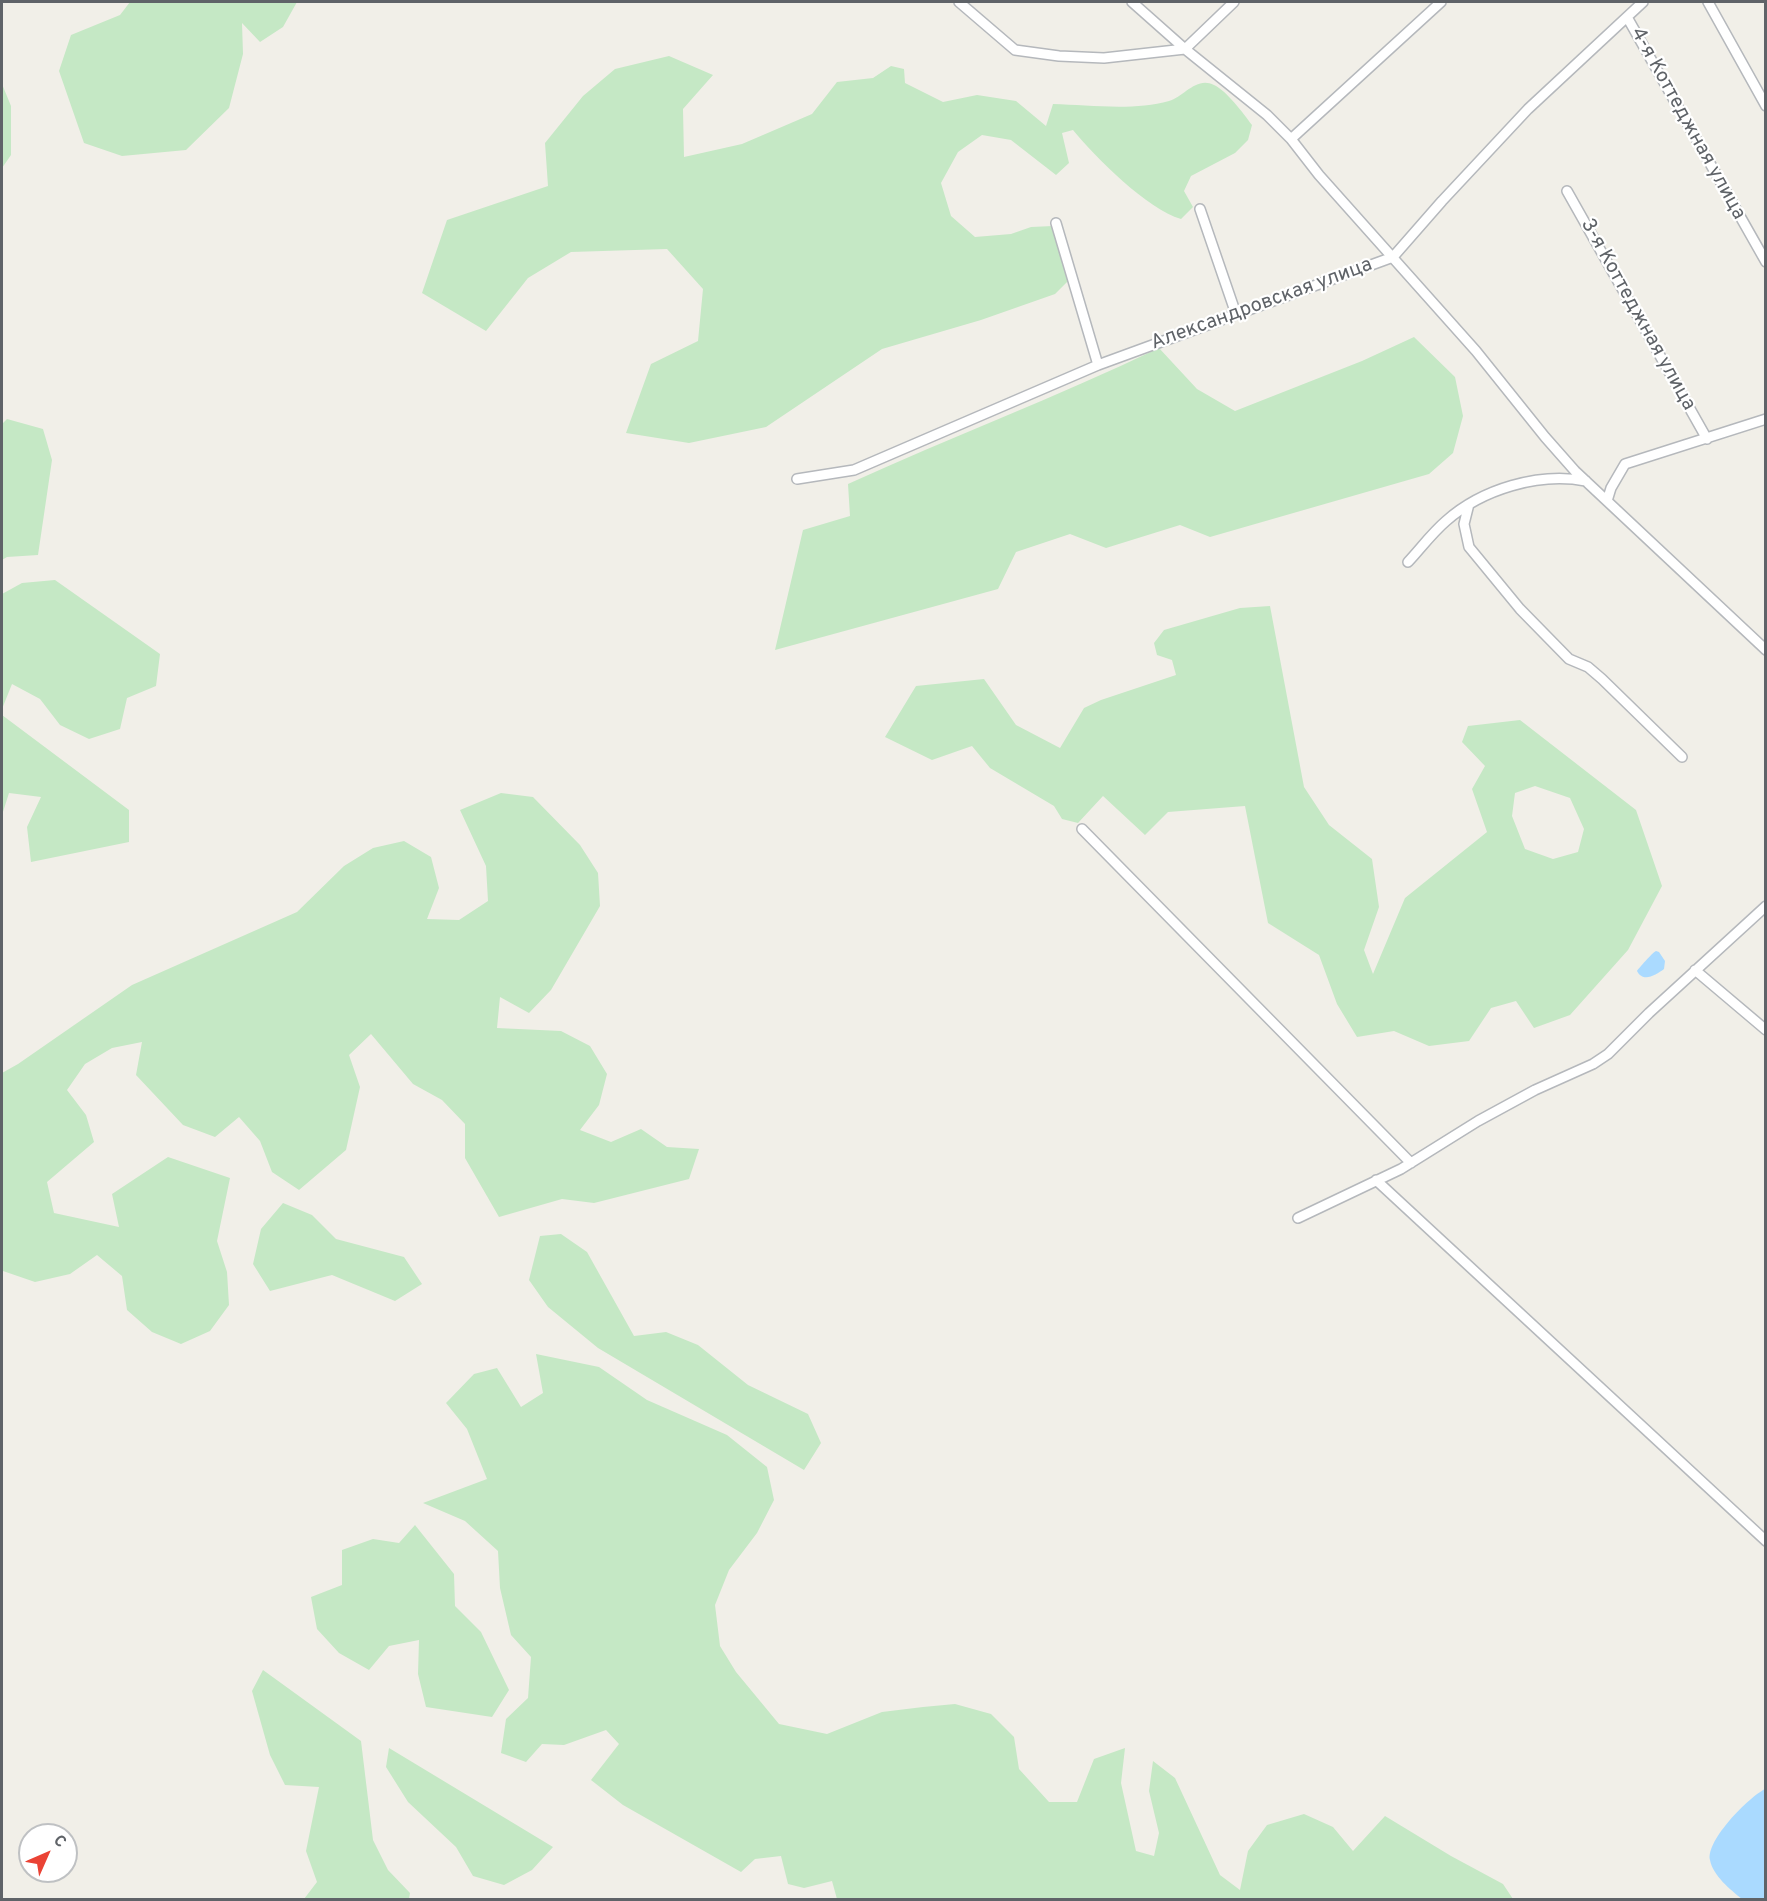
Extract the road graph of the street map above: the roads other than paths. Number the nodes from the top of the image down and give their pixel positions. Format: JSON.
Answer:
{"nodes":[{"id":1,"x":959,"y":2,"type":"edge"},
{"id":2,"x":1132,"y":2,"type":"edge"},
{"id":3,"x":1234,"y":2,"type":"edge"},
{"id":4,"x":1441,"y":2,"type":"edge"},
{"id":5,"x":1643,"y":2,"type":"edge"},
{"id":6,"x":1708,"y":2,"type":"edge"},
{"id":7,"x":1627,"y":17,"type":"junction"},
{"id":8,"x":1185,"y":49,"type":"junction"},
{"id":9,"x":1766,"y":106,"type":"edge"},
{"id":10,"x":1291,"y":139,"type":"junction"},
{"id":11,"x":1567,"y":191,"type":"dead end"},
{"id":12,"x":1200,"y":209,"type":"dead end"},
{"id":13,"x":1056,"y":223,"type":"dead end"},
{"id":14,"x":1394,"y":257,"type":"junction"},
{"id":15,"x":1766,"y":262,"type":"edge"},
{"id":16,"x":1236,"y":314,"type":"junction"},
{"id":17,"x":1098,"y":365,"type":"junction"},
{"id":18,"x":1766,"y":419,"type":"edge"},
{"id":19,"x":1707,"y":439,"type":"junction"},
{"id":20,"x":797,"y":479,"type":"dead end"},
{"id":21,"x":1586,"y":481,"type":"junction"},
{"id":22,"x":1607,"y":501,"type":"junction"},
{"id":23,"x":1469,"y":504,"type":"junction"},
{"id":24,"x":1408,"y":562,"type":"dead end"},
{"id":25,"x":1766,"y":650,"type":"edge"},
{"id":26,"x":1682,"y":757,"type":"dead end"},
{"id":27,"x":1082,"y":829,"type":"dead end"},
{"id":28,"x":1766,"y":906,"type":"edge"},
{"id":29,"x":1695,"y":970,"type":"junction"},
{"id":30,"x":1766,"y":1030,"type":"edge"},
{"id":31,"x":1411,"y":1163,"type":"junction"},
{"id":32,"x":1377,"y":1180,"type":"junction"},
{"id":33,"x":1298,"y":1218,"type":"dead end"},
{"id":34,"x":1766,"y":1541,"type":"edge"}],
"edges":[{"from":1,"to":8,"type":"street"},
{"from":2,"to":8,"type":"street"},
{"from":3,"to":8,"type":"street"},
{"from":4,"to":10,"type":"street"},
{"from":5,"to":7,"type":"street","name":"Александровская улица"},
{"from":6,"to":9,"type":"street"},
{"from":7,"to":14,"type":"street","name":"Александровская улица"},
{"from":7,"to":15,"type":"street","name":"4-я Коттеджная улица"},
{"from":8,"to":10,"type":"street"},
{"from":10,"to":14,"type":"street"},
{"from":11,"to":19,"type":"street","name":"3-я Коттеджная улица"},
{"from":12,"to":16,"type":"street"},
{"from":13,"to":17,"type":"street"},
{"from":14,"to":16,"type":"street","name":"Александровская улица"},
{"from":14,"to":21,"type":"street"},
{"from":16,"to":17,"type":"street","name":"Александровская улица"},
{"from":17,"to":20,"type":"street","name":"Александровская улица"},
{"from":18,"to":19,"type":"street"},
{"from":19,"to":22,"type":"street"},
{"from":21,"to":22,"type":"street"},
{"from":21,"to":23,"type":"street"},
{"from":22,"to":25,"type":"street"},
{"from":23,"to":24,"type":"street"},
{"from":23,"to":26,"type":"street"},
{"from":27,"to":31,"type":"street"},
{"from":28,"to":29,"type":"street"},
{"from":29,"to":30,"type":"street"},
{"from":29,"to":31,"type":"street"},
{"from":31,"to":32,"type":"street"},
{"from":32,"to":33,"type":"street"},
{"from":32,"to":34,"type":"street"}]}
